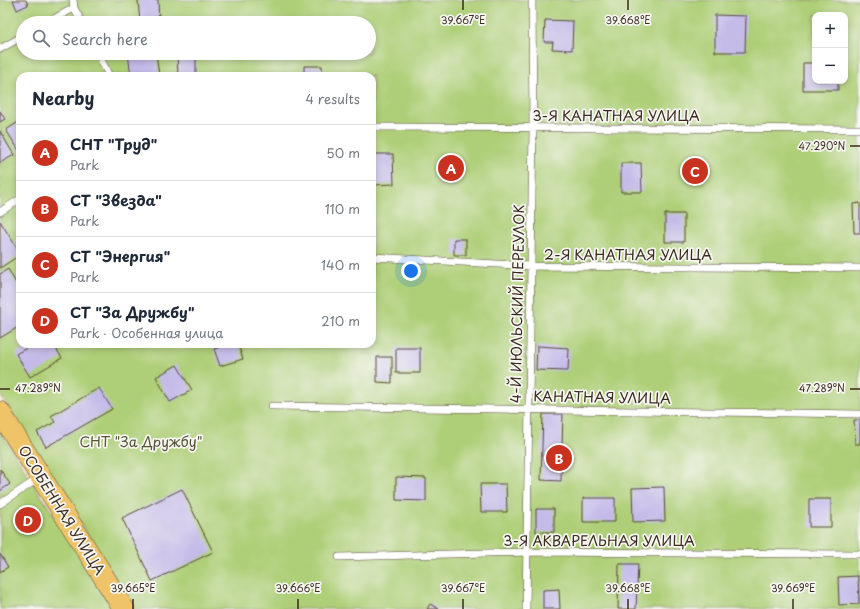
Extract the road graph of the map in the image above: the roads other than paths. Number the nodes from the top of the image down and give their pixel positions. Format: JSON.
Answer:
{"nodes":[{"id":1,"x":532,"y":0,"type":"edge"},
{"id":2,"x":74,"y":4,"type":"edge"},
{"id":3,"x":56,"y":16,"type":"edge"},
{"id":4,"x":79,"y":16,"type":"edge"},
{"id":5,"x":16,"y":40,"type":"edge"},
{"id":6,"x":0,"y":49,"type":"edge"},
{"id":7,"x":101,"y":60,"type":"edge"},
{"id":8,"x":107,"y":72,"type":"edge"},
{"id":9,"x":376,"y":127,"type":"edge"},
{"id":10,"x":533,"y":128,"type":"junction"},
{"id":11,"x":860,"y":130,"type":"edge"},
{"id":12,"x":16,"y":202,"type":"edge"},
{"id":13,"x":0,"y":212,"type":"edge"},
{"id":14,"x":376,"y":257,"type":"edge"},
{"id":15,"x":531,"y":266,"type":"junction"},
{"id":16,"x":860,"y":268,"type":"edge"},
{"id":17,"x":272,"y":406,"type":"dead end"},
{"id":18,"x":529,"y":409,"type":"junction"},
{"id":19,"x":0,"y":412,"type":"edge"},
{"id":20,"x":860,"y":414,"type":"edge"},
{"id":21,"x":41,"y":477,"type":"junction"},
{"id":22,"x":0,"y":504,"type":"edge"},
{"id":23,"x":527,"y":552,"type":"junction"},
{"id":24,"x":860,"y":554,"type":"edge"},
{"id":25,"x":339,"y":557,"type":"dead end"},
{"id":26,"x":124,"y":609,"type":"edge"},
{"id":27,"x":526,"y":609,"type":"edge"}],
"edges":[{"from":1,"to":10,"type":"lane","name":"4-Й ИЮЛЬСКИЙ ПЕРЕУЛОК"},
{"from":2,"to":3,"type":"lane"},
{"from":2,"to":4,"type":"lane"},
{"from":5,"to":6,"type":"lane"},
{"from":7,"to":8,"type":"lane"},
{"from":9,"to":10,"type":"lane","name":"3-Я КАНАТНАЯ УЛИЦА"},
{"from":10,"to":11,"type":"lane","name":"3-Я КАНАТНАЯ УЛИЦА"},
{"from":10,"to":15,"type":"lane","name":"4-Й ИЮЛЬСКИЙ ПЕРЕУЛОК"},
{"from":12,"to":13,"type":"lane"},
{"from":14,"to":15,"type":"lane","name":"2-Я КАНАТНАЯ УЛИЦА"},
{"from":15,"to":16,"type":"lane","name":"2-Я КАНАТНАЯ УЛИЦА"},
{"from":15,"to":18,"type":"lane","name":"4-Й ИЮЛЬСКИЙ ПЕРЕУЛОК"},
{"from":17,"to":18,"type":"lane","name":"КАНАТНАЯ УЛИЦА"},
{"from":18,"to":20,"type":"lane","name":"КАНАТНАЯ УЛИЦА"},
{"from":18,"to":23,"type":"lane","name":"4-Й ИЮЛЬСКИЙ ПЕРЕУЛОК"},
{"from":19,"to":21,"type":"main road","name":"ОСОБЕННАЯ УЛИЦА"},
{"from":21,"to":22,"type":"lane"},
{"from":21,"to":26,"type":"main road","name":"ОСОБЕННАЯ УЛИЦА"},
{"from":23,"to":24,"type":"lane","name":"3-Я АКВАРЕЛЬНАЯ УЛИЦА"},
{"from":23,"to":25,"type":"lane","name":"3-Я АКВАРЕЛЬНАЯ УЛИЦА"},
{"from":23,"to":27,"type":"lane","name":"4-Й ИЮЛЬСКИЙ ПЕРЕУЛОК"}]}
